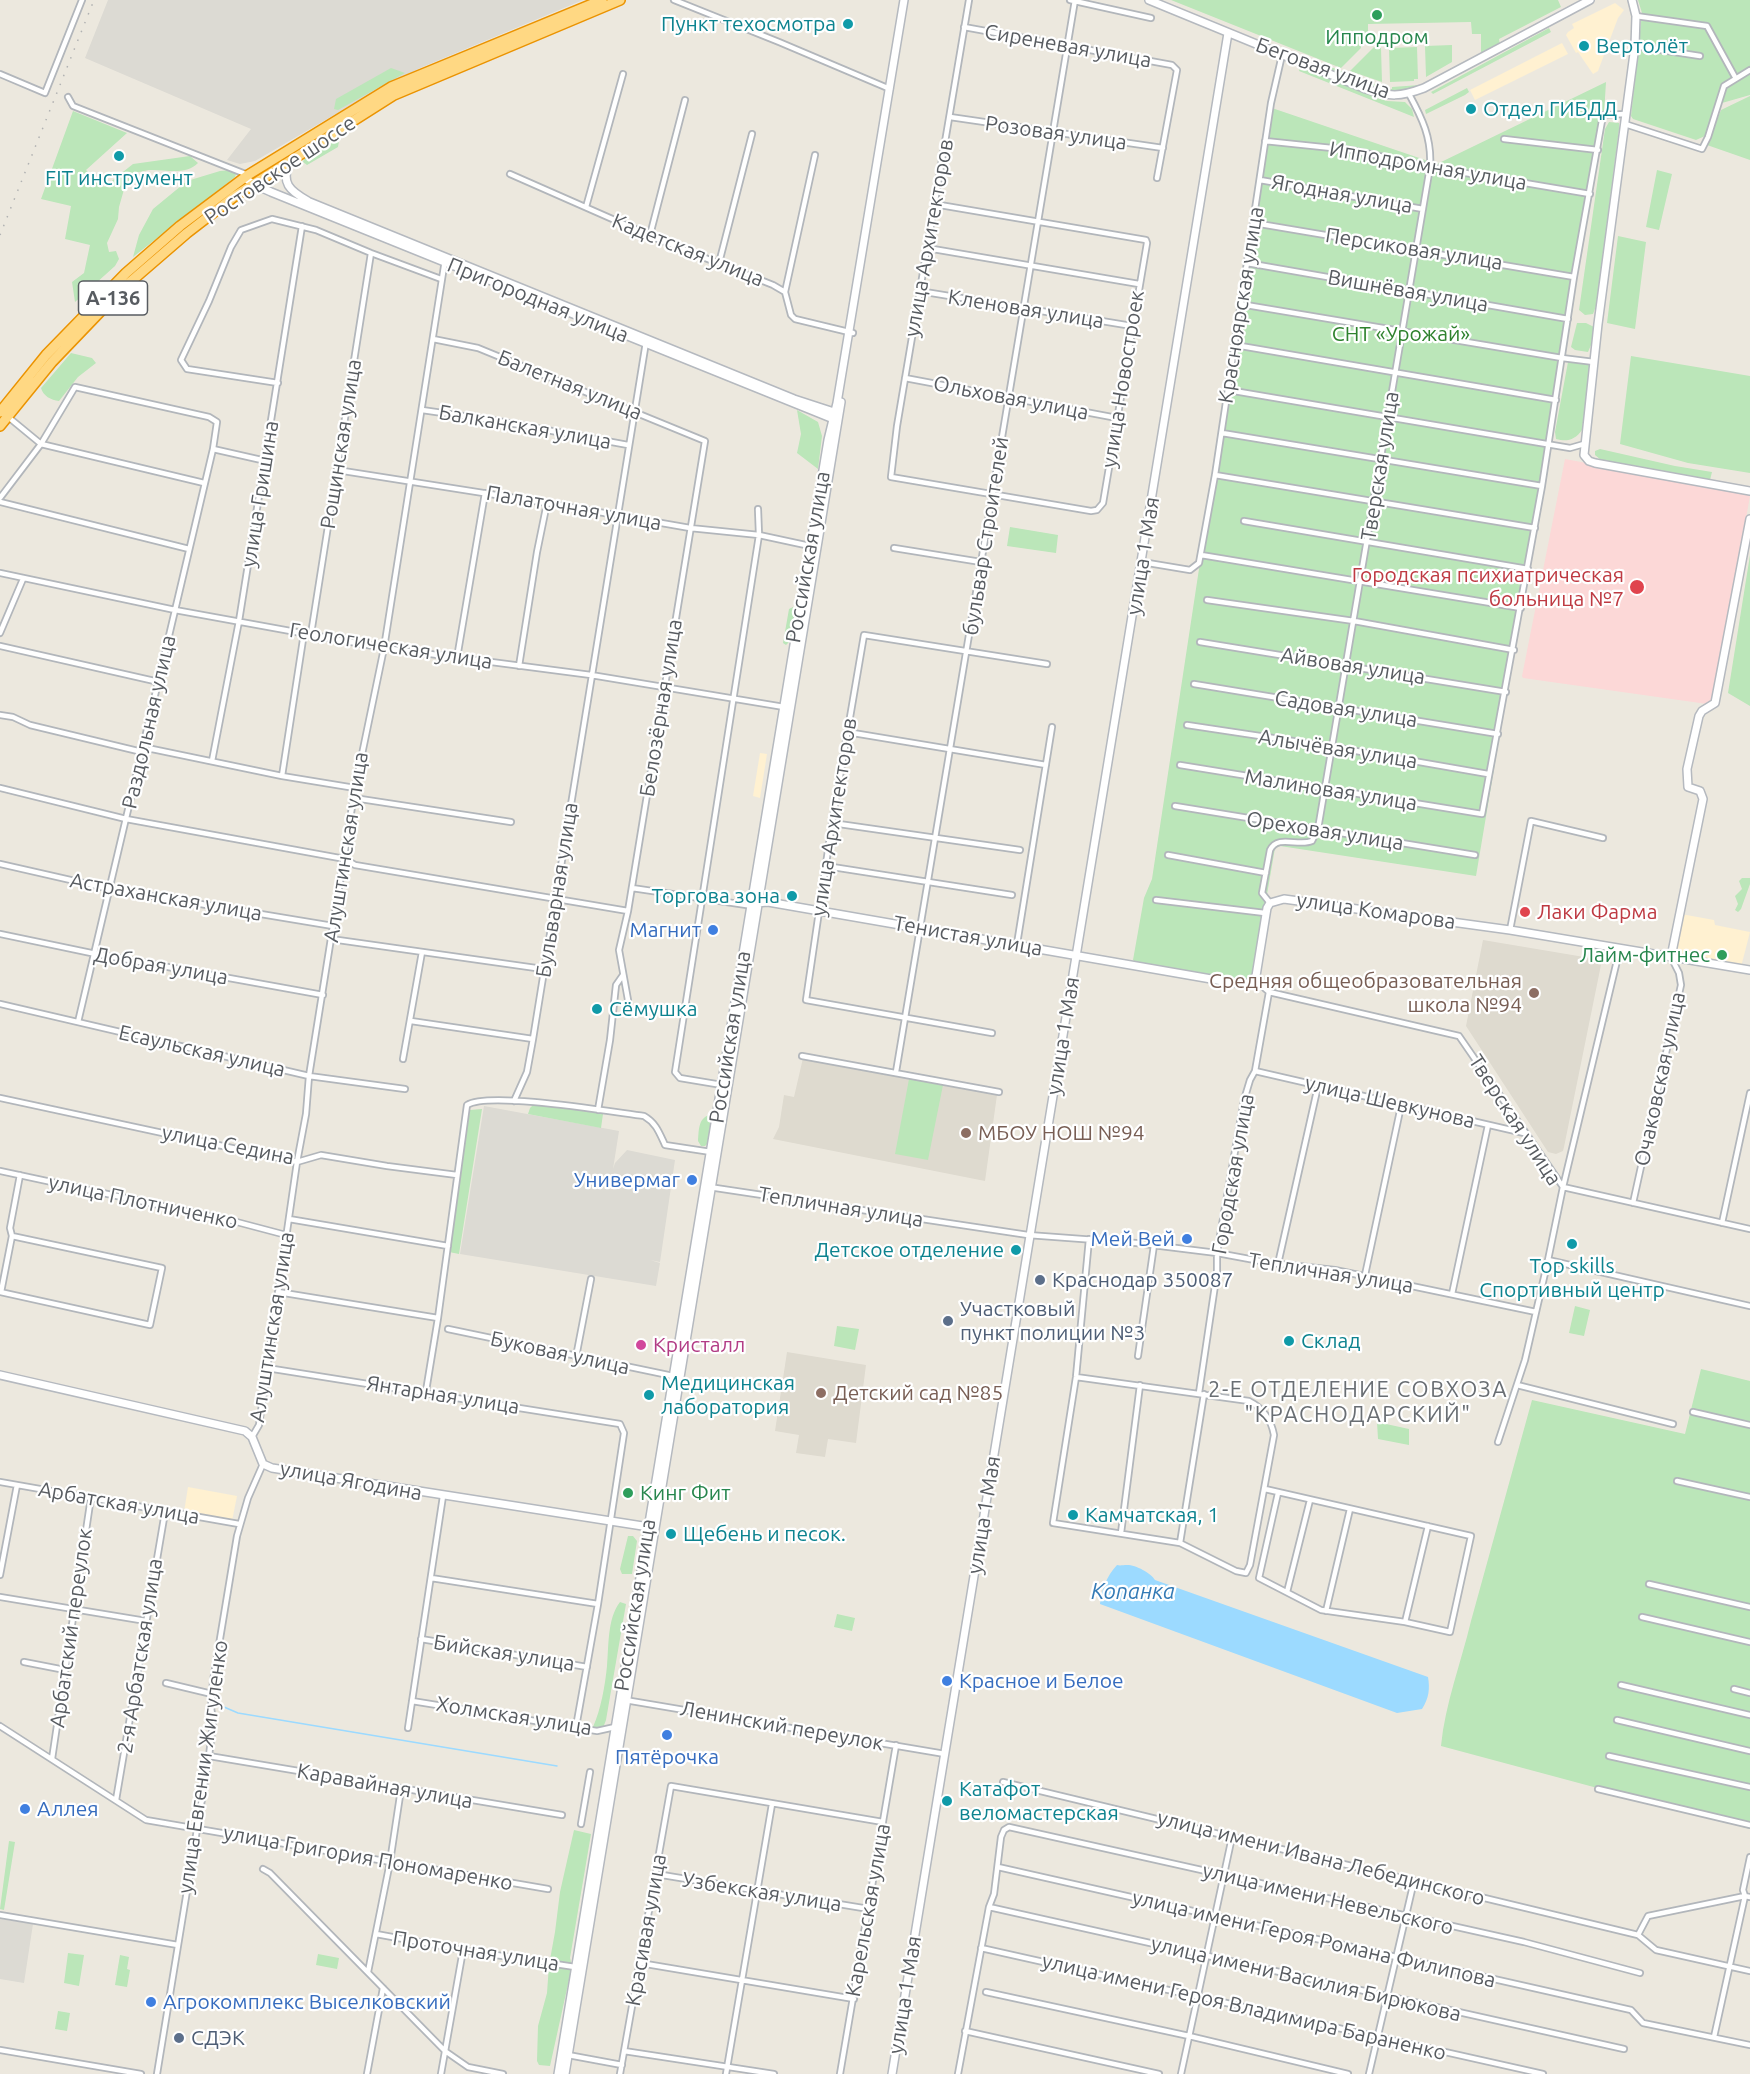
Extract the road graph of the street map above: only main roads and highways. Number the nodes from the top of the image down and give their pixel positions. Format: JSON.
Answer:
{"nodes":[{"id":1,"x":602,"y":0,"type":"edge"},
{"id":2,"x":620,"y":0,"type":"edge"},
{"id":3,"x":249,"y":178,"type":"junction"},
{"id":4,"x":4,"y":414,"type":"edge"},
{"id":5,"x":0,"y":426,"type":"edge"}],
"edges":[{"from":1,"to":3,"type":"highway","name":"Ростовское шоссе","number":"А-136"},
{"from":2,"to":3,"type":"highway","name":"Ростовское шоссе","number":"А-136"},
{"from":3,"to":4,"type":"highway","name":"Ростовское шоссе","number":"А-136"},
{"from":4,"to":5,"type":"highway","name":"Ростовское шоссе","number":"А-136"}]}
